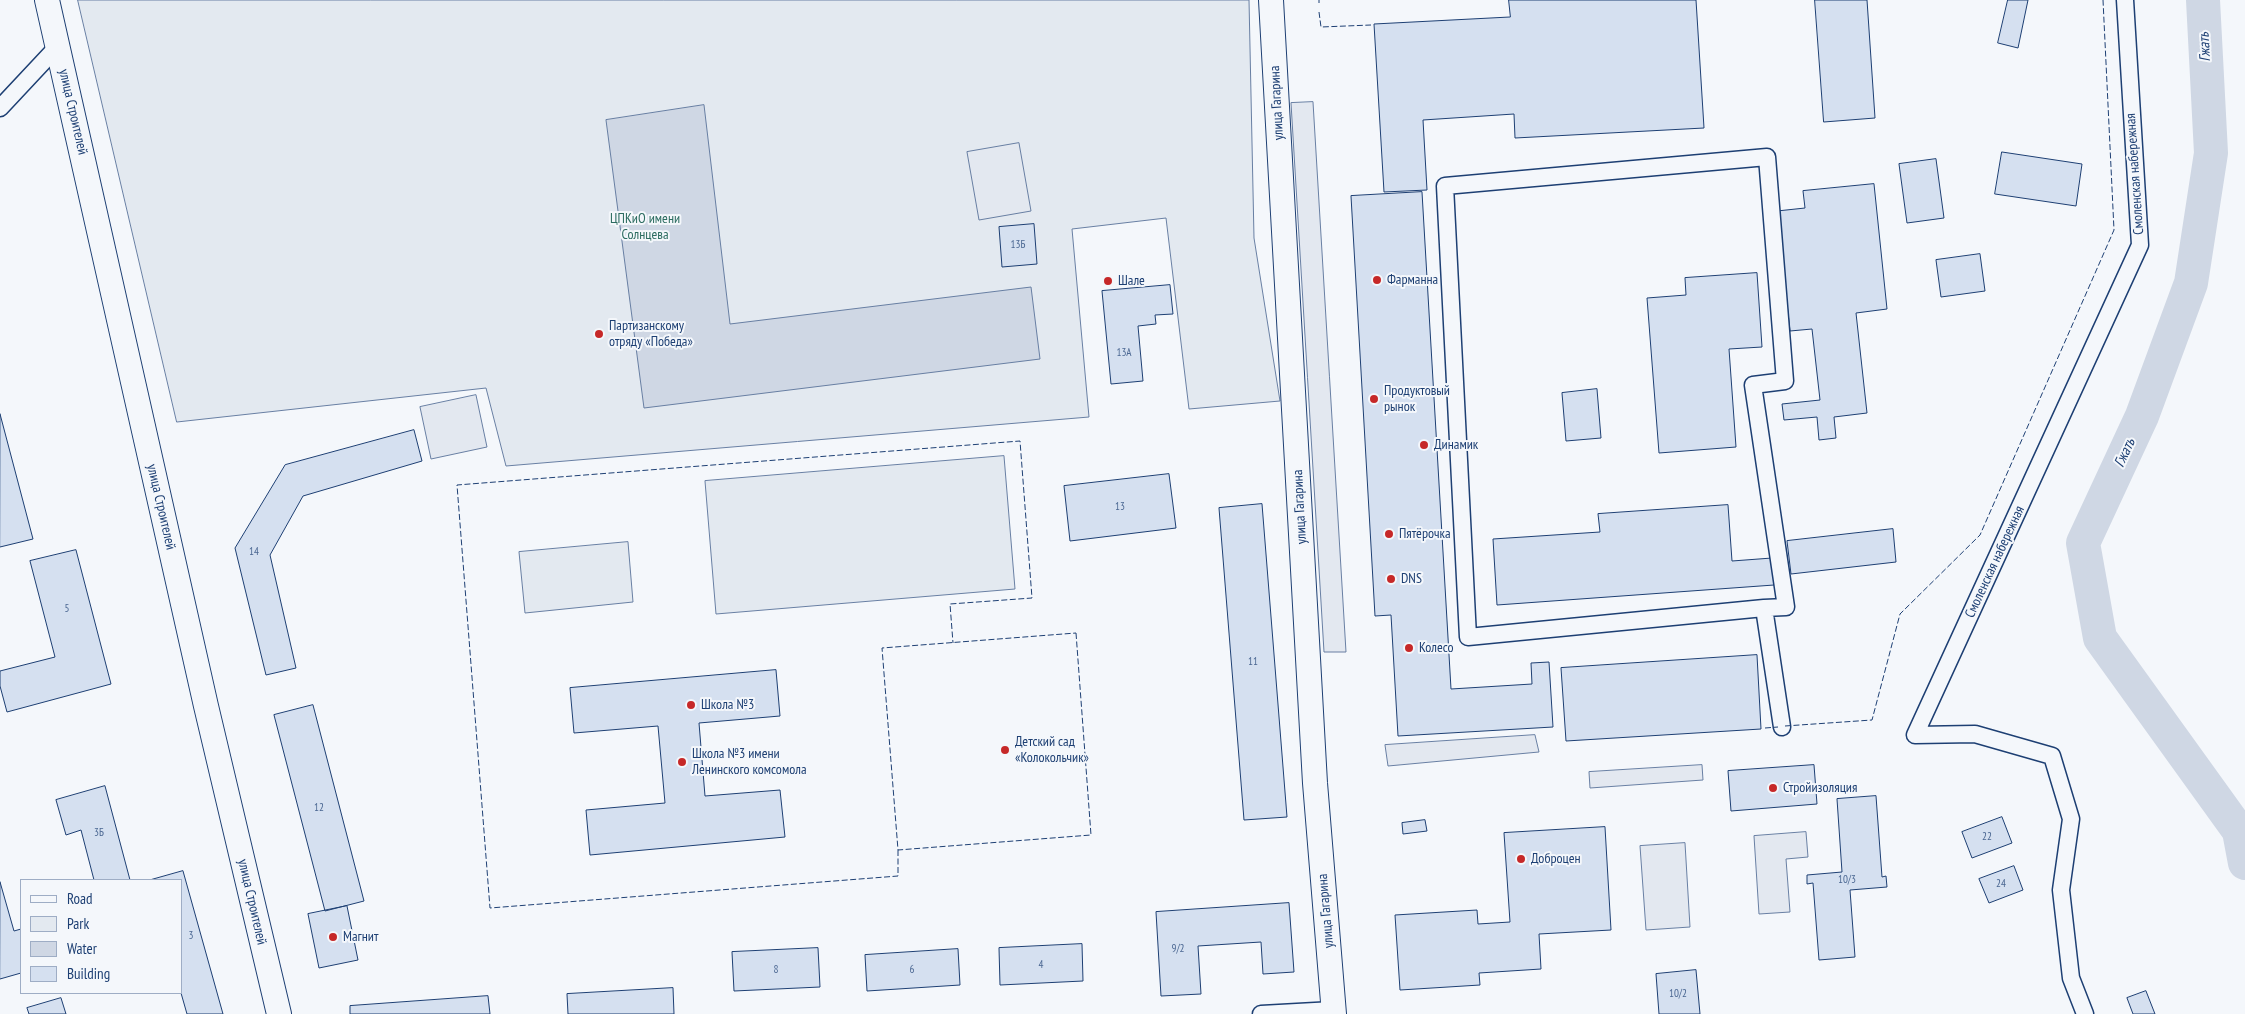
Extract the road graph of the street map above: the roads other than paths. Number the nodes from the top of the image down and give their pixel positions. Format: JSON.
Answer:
{"nodes":[{"id":1,"x":47,"y":0,"type":"edge"},
{"id":2,"x":1271,"y":0,"type":"edge"},
{"id":3,"x":2125,"y":0,"type":"edge"},
{"id":4,"x":58,"y":46,"type":"junction"},
{"id":5,"x":0,"y":108,"type":"edge"},
{"id":6,"x":1764,"y":608,"type":"junction"},
{"id":7,"x":1782,"y":727,"type":"dead end"},
{"id":8,"x":1334,"y":1012,"type":"edge"},
{"id":9,"x":279,"y":1014,"type":"edge"},
{"id":10,"x":1261,"y":1014,"type":"edge"},
{"id":11,"x":2085,"y":1014,"type":"edge"}],
"edges":[{"from":1,"to":4,"type":"main road","name":"улица Строителей"},
{"from":2,"to":8,"type":"main road","name":"улица Гагарина"},
{"from":3,"to":11,"type":"street","name":"Смоленская набережная"},
{"from":4,"to":5,"type":"street"},
{"from":4,"to":9,"type":"main road","name":"улица Строителей"},
{"from":6,"to":6,"type":"street"},
{"from":6,"to":7,"type":"street"},
{"from":8,"to":10,"type":"street"}]}
